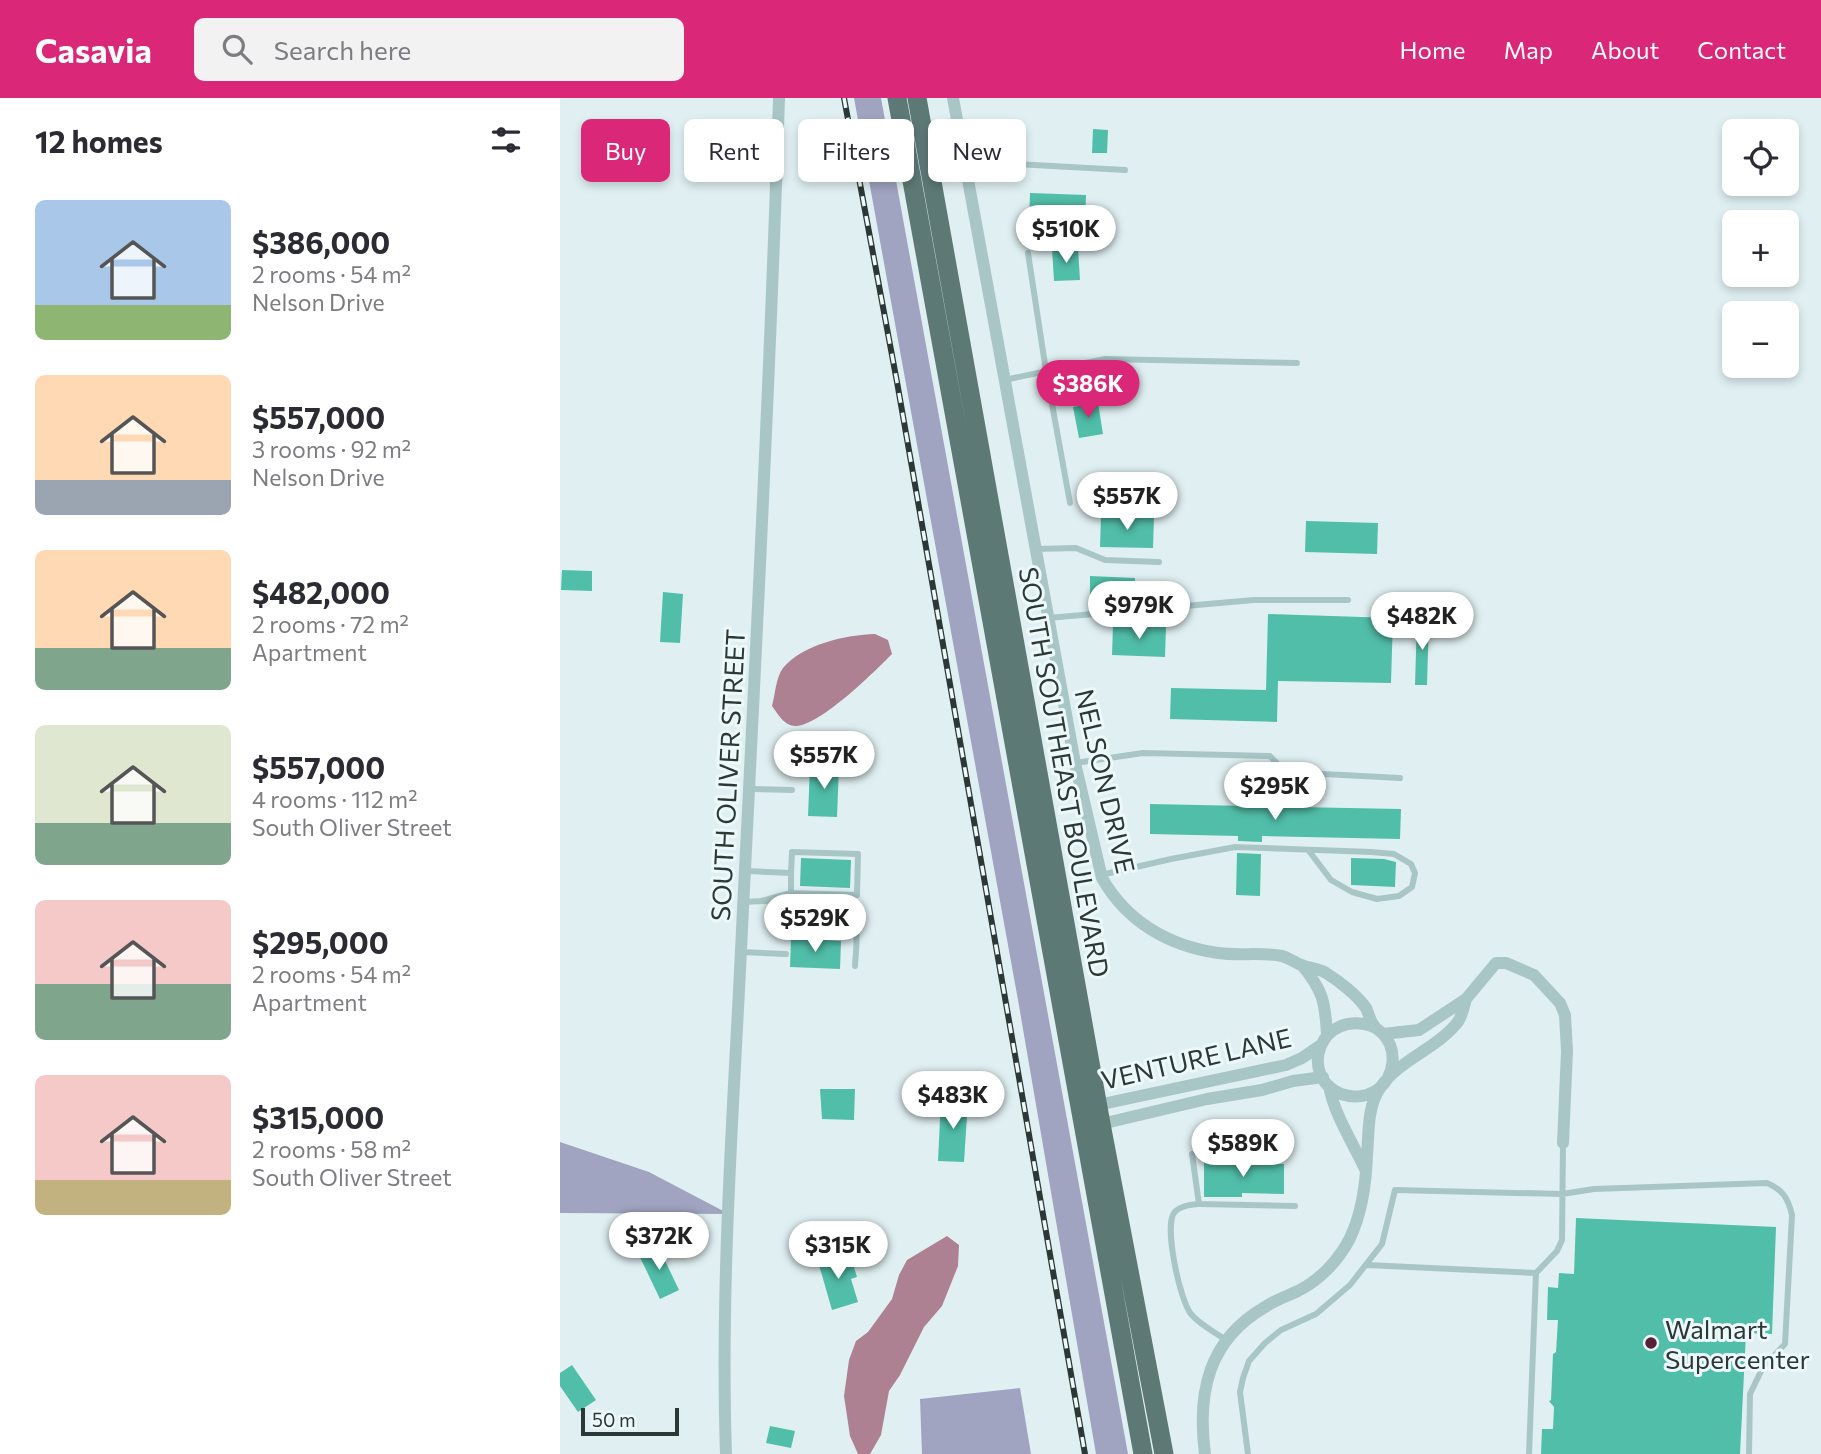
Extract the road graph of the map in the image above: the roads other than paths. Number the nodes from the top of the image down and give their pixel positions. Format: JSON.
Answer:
{"nodes":[{"id":1,"x":779,"y":98,"type":"edge"},
{"id":2,"x":897,"y":98,"type":"edge"},
{"id":3,"x":917,"y":98,"type":"edge"},
{"id":4,"x":953,"y":98,"type":"edge"},
{"id":5,"x":957,"y":119,"type":"edge"},
{"id":6,"x":1026,"y":164,"type":"edge"},
{"id":7,"x":1125,"y":170,"type":"dead end"},
{"id":8,"x":968,"y":182,"type":"edge"},
{"id":9,"x":1028,"y":253,"type":"dead end"},
{"id":10,"x":1297,"y":363,"type":"dead end"},
{"id":11,"x":1046,"y":371,"type":"junction"},
{"id":12,"x":1004,"y":380,"type":"junction"},
{"id":13,"x":1070,"y":503,"type":"dead end"},
{"id":14,"x":1035,"y":549,"type":"junction"},
{"id":15,"x":1159,"y":562,"type":"dead end"},
{"id":16,"x":1348,"y":600,"type":"dead end"},
{"id":17,"x":1048,"y":618,"type":"junction"},
{"id":18,"x":1074,"y":763,"type":"junction"},
{"id":19,"x":1400,"y":778,"type":"dead end"},
{"id":20,"x":749,"y":789,"type":"junction"},
{"id":21,"x":792,"y":790,"type":"dead end"},
{"id":22,"x":1309,"y":851,"type":"junction"},
{"id":23,"x":745,"y":872,"type":"junction"},
{"id":24,"x":791,"y":873,"type":"junction"},
{"id":25,"x":1101,"y":875,"type":"junction"},
{"id":26,"x":791,"y":893,"type":"junction"},
{"id":27,"x":761,"y":901,"type":"junction"},
{"id":28,"x":744,"y":902,"type":"junction"},
{"id":29,"x":741,"y":952,"type":"junction"},
{"id":30,"x":786,"y":954,"type":"dead end"},
{"id":31,"x":1302,"y":965,"type":"junction"},
{"id":32,"x":855,"y":966,"type":"dead end"},
{"id":33,"x":1466,"y":999,"type":"junction"},
{"id":34,"x":1379,"y":1030,"type":"junction"},
{"id":35,"x":1324,"y":1040,"type":"junction"},
{"id":36,"x":1326,"y":1082,"type":"junction"},
{"id":37,"x":1380,"y":1088,"type":"junction"},
{"id":38,"x":1090,"y":1116,"type":"junction"},
{"id":39,"x":1563,"y":1143,"type":"joint"},
{"id":40,"x":1192,"y":1154,"type":"dead end"},
{"id":41,"x":1365,"y":1170,"type":"junction"},
{"id":42,"x":1562,"y":1194,"type":"junction"},
{"id":43,"x":1199,"y":1204,"type":"junction"},
{"id":44,"x":1295,"y":1206,"type":"dead end"},
{"id":45,"x":1367,"y":1265,"type":"junction"},
{"id":46,"x":1535,"y":1273,"type":"junction"},
{"id":47,"x":1226,"y":1340,"type":"junction"},
{"id":48,"x":726,"y":1454,"type":"edge"},
{"id":49,"x":1143,"y":1454,"type":"edge"},
{"id":50,"x":1164,"y":1454,"type":"edge"},
{"id":51,"x":1205,"y":1454,"type":"edge"},
{"id":52,"x":1248,"y":1454,"type":"edge"},
{"id":53,"x":1530,"y":1454,"type":"edge"},
{"id":54,"x":1749,"y":1454,"type":"edge"}],
"edges":[{"from":1,"to":20,"type":"street","name":"SOUTH OLIVER STREET"},
{"from":2,"to":38,"type":"main road","name":"SOUTH SOUTHEAST BOULEVARD"},
{"from":3,"to":38,"type":"main road","name":"SOUTH SOUTHEAST BOULEVARD"},
{"from":4,"to":5,"type":"street","name":"NELSON DRIVE"},
{"from":6,"to":7,"type":"lane"},
{"from":8,"to":12,"type":"street","name":"NELSON DRIVE"},
{"from":9,"to":11,"type":"lane"},
{"from":10,"to":11,"type":"lane"},
{"from":11,"to":12,"type":"lane"},
{"from":11,"to":13,"type":"lane"},
{"from":12,"to":14,"type":"street","name":"NELSON DRIVE"},
{"from":14,"to":15,"type":"lane"},
{"from":14,"to":17,"type":"street","name":"NELSON DRIVE"},
{"from":16,"to":17,"type":"lane"},
{"from":17,"to":18,"type":"street","name":"NELSON DRIVE"},
{"from":18,"to":19,"type":"lane"},
{"from":18,"to":25,"type":"street","name":"NELSON DRIVE"},
{"from":20,"to":21,"type":"lane"},
{"from":20,"to":23,"type":"street","name":"SOUTH OLIVER STREET"},
{"from":22,"to":22,"type":"lane"},
{"from":22,"to":25,"type":"lane"},
{"from":23,"to":24,"type":"lane"},
{"from":23,"to":28,"type":"street","name":"SOUTH OLIVER STREET"},
{"from":24,"to":26,"type":"lane"},
{"from":24,"to":26,"type":"lane"},
{"from":25,"to":31,"type":"street","name":"NELSON DRIVE"},
{"from":26,"to":27,"type":"lane"},
{"from":27,"to":28,"type":"lane"},
{"from":27,"to":32,"type":"lane"},
{"from":28,"to":29,"type":"street","name":"SOUTH OLIVER STREET"},
{"from":29,"to":30,"type":"lane"},
{"from":29,"to":48,"type":"street","name":"SOUTH OLIVER STREET"},
{"from":31,"to":34,"type":"street","name":"NELSON DRIVE"},
{"from":31,"to":35,"type":"street"},
{"from":33,"to":34,"type":"street"},
{"from":33,"to":37,"type":"street"},
{"from":33,"to":39,"type":"street"},
{"from":34,"to":35,"type":"street"},
{"from":34,"to":37,"type":"street"},
{"from":35,"to":36,"type":"street"},
{"from":35,"to":38,"type":"street","name":"VENTURE LANE"},
{"from":36,"to":37,"type":"street"},
{"from":36,"to":38,"type":"street","name":"VENTURE LANE"},
{"from":36,"to":41,"type":"street"},
{"from":37,"to":41,"type":"street"},
{"from":38,"to":49,"type":"main road","name":"SOUTH SOUTHEAST BOULEVARD"},
{"from":38,"to":50,"type":"main road","name":"SOUTH SOUTHEAST BOULEVARD"},
{"from":39,"to":42,"type":"lane"},
{"from":40,"to":43,"type":"lane"},
{"from":41,"to":47,"type":"street"},
{"from":42,"to":45,"type":"lane"},
{"from":42,"to":46,"type":"lane"},
{"from":42,"to":54,"type":"lane"},
{"from":43,"to":44,"type":"lane"},
{"from":43,"to":47,"type":"lane"},
{"from":45,"to":46,"type":"lane"},
{"from":45,"to":52,"type":"lane"},
{"from":46,"to":53,"type":"lane"},
{"from":47,"to":51,"type":"street"}]}
